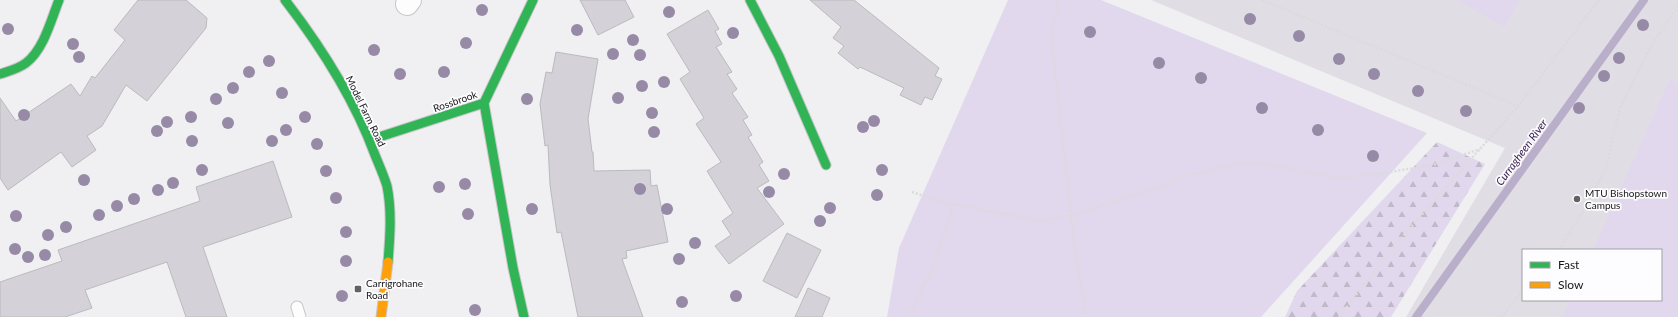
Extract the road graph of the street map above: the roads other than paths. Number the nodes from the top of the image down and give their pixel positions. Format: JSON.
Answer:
{"nodes":[{"id":1,"x":59,"y":0,"type":"edge"},
{"id":2,"x":285,"y":0,"type":"edge"},
{"id":3,"x":533,"y":0,"type":"edge"},
{"id":4,"x":750,"y":0,"type":"edge"},
{"id":5,"x":0,"y":74,"type":"edge"},
{"id":6,"x":484,"y":103,"type":"junction"},
{"id":7,"x":370,"y":140,"type":"junction"},
{"id":8,"x":826,"y":165,"type":"dead end"},
{"id":9,"x":381,"y":317,"type":"edge"},
{"id":10,"x":524,"y":317,"type":"edge"}],
"edges":[{"from":1,"to":5,"type":"street"},
{"from":2,"to":7,"type":"street","name":"Model Farm Road"},
{"from":3,"to":6,"type":"street","name":"Rossbrook"},
{"from":4,"to":8,"type":"street"},
{"from":6,"to":7,"type":"street","name":"Rossbrook"},
{"from":6,"to":10,"type":"street"},
{"from":7,"to":9,"type":"street","name":"Model Farm Road"}]}
